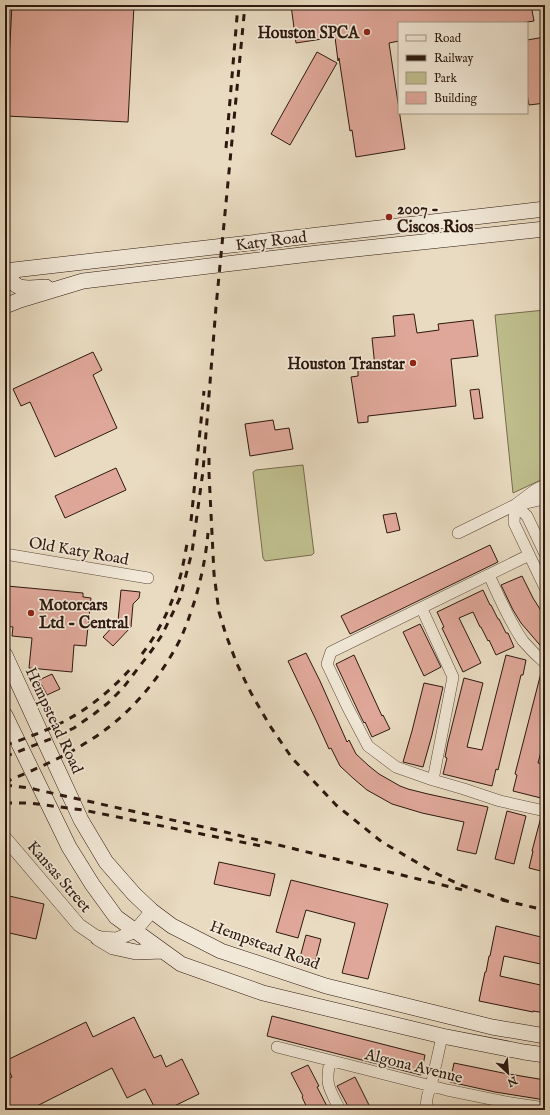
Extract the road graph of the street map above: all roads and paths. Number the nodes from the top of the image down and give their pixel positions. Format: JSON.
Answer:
{"nodes":[{"id":1,"x":545,"y":209,"type":"edge"},
{"id":2,"x":466,"y":218,"type":"junction"},
{"id":3,"x":545,"y":229,"type":"edge"},
{"id":4,"x":472,"y":237,"type":"junction"},
{"id":5,"x":6,"y":275,"type":"edge"},
{"id":6,"x":59,"y":287,"type":"junction"},
{"id":7,"x":5,"y":306,"type":"edge"},
{"id":8,"x":545,"y":485,"type":"edge"},
{"id":9,"x":545,"y":497,"type":"edge"},
{"id":10,"x":515,"y":505,"type":"junction"},
{"id":11,"x":458,"y":533,"type":"dead end"},
{"id":12,"x":5,"y":554,"type":"edge"},
{"id":13,"x":545,"y":554,"type":"edge"},
{"id":14,"x":529,"y":555,"type":"junction"},
{"id":15,"x":545,"y":561,"type":"edge"},
{"id":16,"x":534,"y":565,"type":"junction"},
{"id":17,"x":489,"y":575,"type":"junction"},
{"id":18,"x":148,"y":578,"type":"dead end"},
{"id":19,"x":545,"y":588,"type":"edge"},
{"id":20,"x":422,"y":609,"type":"junction"},
{"id":21,"x":5,"y":654,"type":"edge"},
{"id":22,"x":545,"y":663,"type":"edge"},
{"id":23,"x":5,"y":715,"type":"edge"},
{"id":24,"x":433,"y":780,"type":"junction"},
{"id":25,"x":545,"y":811,"type":"edge"},
{"id":26,"x":7,"y":844,"type":"edge"},
{"id":27,"x":152,"y":911,"type":"junction"},
{"id":28,"x":135,"y":931,"type":"junction"},
{"id":29,"x":98,"y":938,"type":"junction"},
{"id":30,"x":163,"y":951,"type":"junction"},
{"id":31,"x":442,"y":1036,"type":"junction"},
{"id":32,"x":545,"y":1036,"type":"edge"},
{"id":33,"x":277,"y":1047,"type":"dead end"},
{"id":34,"x":545,"y":1055,"type":"edge"},
{"id":35,"x":330,"y":1061,"type":"junction"},
{"id":36,"x":431,"y":1085,"type":"junction"},
{"id":37,"x":510,"y":1107,"type":"edge"},
{"id":38,"x":545,"y":1108,"type":"edge"},
{"id":39,"x":340,"y":1110,"type":"edge"},
{"id":40,"x":427,"y":1110,"type":"edge"}],
"edges":[{"from":1,"to":2,"type":"main road","name":"Katy Road"},
{"from":2,"to":4,"type":"main road"},
{"from":2,"to":5,"type":"main road","name":"Katy Road"},
{"from":3,"to":4,"type":"main road","name":"Katy Road"},
{"from":4,"to":6,"type":"main road","name":"Katy Road"},
{"from":5,"to":6,"type":"main road"},
{"from":6,"to":7,"type":"main road","name":"Katy Road"},
{"from":8,"to":10,"type":"street"},
{"from":9,"to":10,"type":"street"},
{"from":10,"to":11,"type":"street"},
{"from":10,"to":13,"type":"street"},
{"from":10,"to":14,"type":"street"},
{"from":12,"to":18,"type":"street","name":"Old Katy Road"},
{"from":14,"to":16,"type":"street"},
{"from":14,"to":17,"type":"street"},
{"from":15,"to":16,"type":"street"},
{"from":16,"to":19,"type":"street"},
{"from":17,"to":20,"type":"street"},
{"from":17,"to":22,"type":"street"},
{"from":20,"to":24,"type":"street"},
{"from":20,"to":24,"type":"street"},
{"from":21,"to":27,"type":"main road","name":"Hempstead Road"},
{"from":23,"to":28,"type":"main road"},
{"from":24,"to":25,"type":"street"},
{"from":26,"to":29,"type":"street","name":"Kansas Street"},
{"from":27,"to":28,"type":"street"},
{"from":27,"to":32,"type":"main road","name":"Hempstead Road"},
{"from":28,"to":29,"type":"street","name":"Kansas Street"},
{"from":28,"to":30,"type":"main road"},
{"from":29,"to":30,"type":"main road"},
{"from":30,"to":31,"type":"main road"},
{"from":31,"to":34,"type":"main road"},
{"from":31,"to":36,"type":"street"},
{"from":33,"to":35,"type":"street","name":"Algona Avenue"},
{"from":35,"to":36,"type":"street","name":"Algona Avenue"},
{"from":35,"to":39,"type":"street"},
{"from":36,"to":37,"type":"street","name":"Algona Avenue"},
{"from":36,"to":40,"type":"street"},
{"from":37,"to":38,"type":"street","name":"Algona Avenue"}]}
